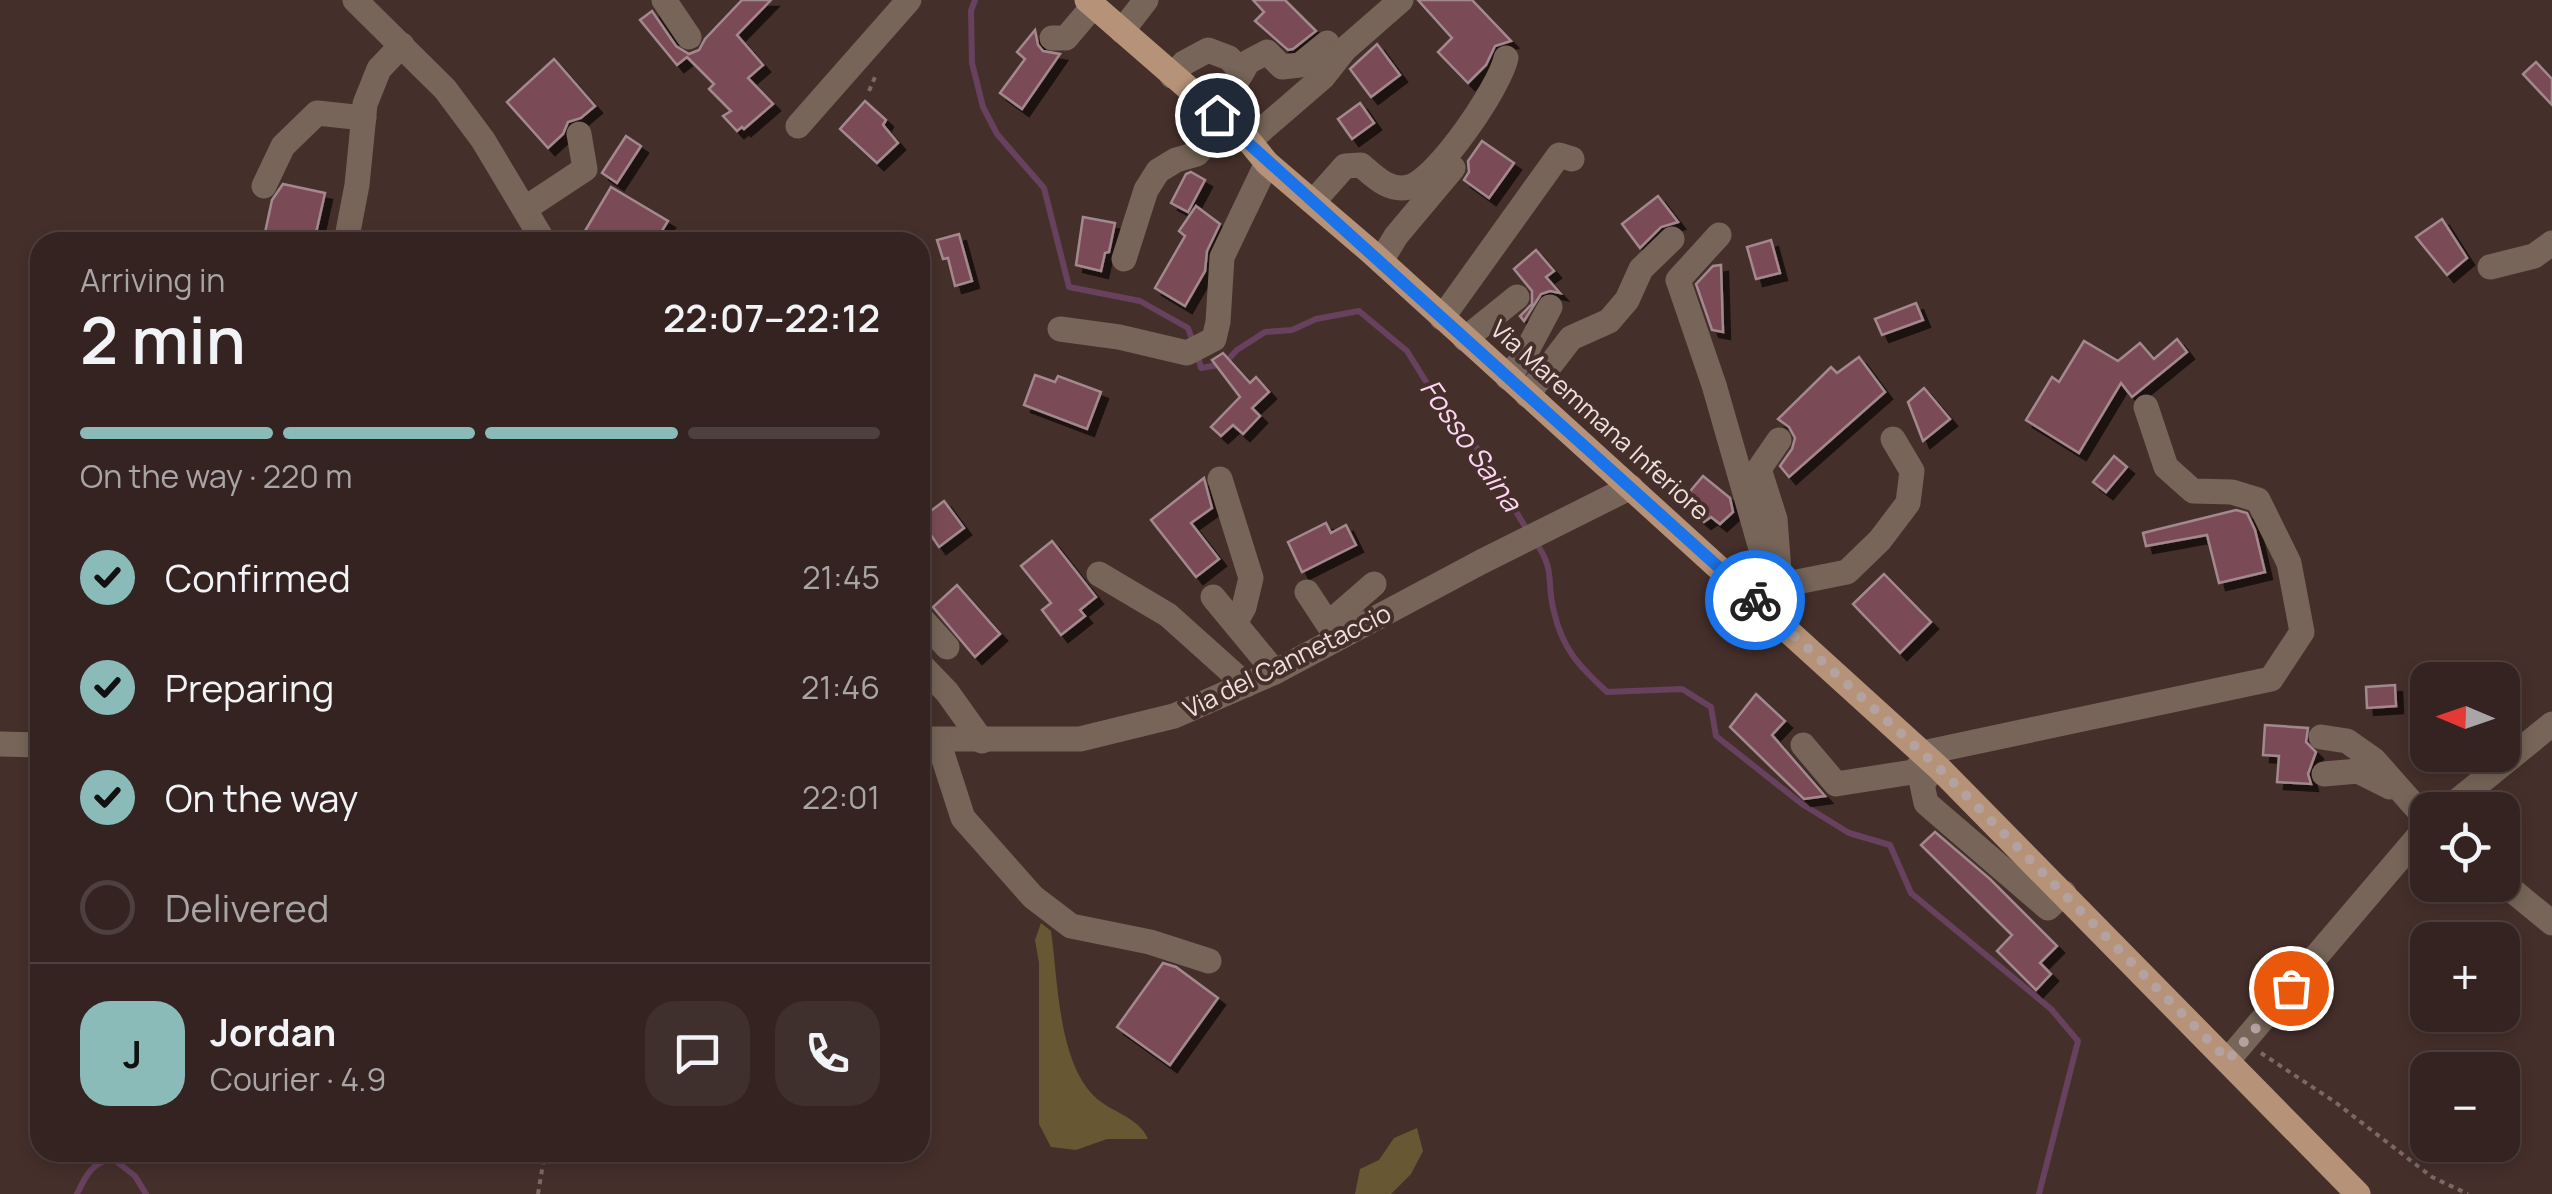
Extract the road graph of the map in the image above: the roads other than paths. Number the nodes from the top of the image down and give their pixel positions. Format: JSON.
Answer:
{"nodes":[{"id":1,"x":355,"y":0,"type":"edge"},
{"id":2,"x":663,"y":0,"type":"edge"},
{"id":3,"x":909,"y":0,"type":"edge"},
{"id":4,"x":1146,"y":0,"type":"edge"},
{"id":5,"x":1401,"y":0,"type":"edge"},
{"id":6,"x":1090,"y":3,"type":"edge"},
{"id":7,"x":1122,"y":30,"type":"junction"},
{"id":8,"x":689,"y":37,"type":"dead end"},
{"id":9,"x":1052,"y":38,"type":"dead end"},
{"id":10,"x":1326,"y":43,"type":"dead end"},
{"id":11,"x":402,"y":45,"type":"junction"},
{"id":12,"x":1506,"y":58,"type":"dead end"},
{"id":13,"x":1242,"y":72,"type":"junction"},
{"id":14,"x":1172,"y":76,"type":"junction"},
{"id":15,"x":364,"y":118,"type":"junction"},
{"id":16,"x":1221,"y":118,"type":"junction"},
{"id":17,"x":798,"y":126,"type":"dead end"},
{"id":18,"x":580,"y":134,"type":"dead end"},
{"id":19,"x":1248,"y":141,"type":"junction"},
{"id":20,"x":1466,"y":152,"type":"dead end"},
{"id":21,"x":1572,"y":160,"type":"dead end"},
{"id":22,"x":1267,"y":163,"type":"junction"},
{"id":23,"x":264,"y":186,"type":"dead end"},
{"id":24,"x":1313,"y":202,"type":"junction"},
{"id":25,"x":526,"y":208,"type":"junction"},
{"id":26,"x":348,"y":232,"type":"edge"},
{"id":27,"x":539,"y":232,"type":"edge"},
{"id":28,"x":1719,"y":235,"type":"dead end"},
{"id":29,"x":1672,"y":240,"type":"dead end"},
{"id":30,"x":2552,"y":242,"type":"edge"},
{"id":31,"x":1124,"y":260,"type":"dead end"},
{"id":32,"x":1381,"y":260,"type":"junction"},
{"id":33,"x":2490,"y":266,"type":"dead end"},
{"id":34,"x":1517,"y":296,"type":"dead end"},
{"id":35,"x":1550,"y":307,"type":"dead end"},
{"id":36,"x":1442,"y":318,"type":"junction"},
{"id":37,"x":1060,"y":328,"type":"dead end"},
{"id":38,"x":1465,"y":339,"type":"junction"},
{"id":39,"x":1518,"y":386,"type":"junction"},
{"id":40,"x":2146,"y":407,"type":"dead end"},
{"id":41,"x":1894,"y":439,"type":"dead end"},
{"id":42,"x":1779,"y":440,"type":"dead end"},
{"id":43,"x":1220,"y":479,"type":"dead end"},
{"id":44,"x":1631,"y":488,"type":"junction"},
{"id":45,"x":1350,"y":573,"type":"dead end"},
{"id":46,"x":1100,"y":574,"type":"dead end"},
{"id":47,"x":1374,"y":584,"type":"junction"},
{"id":48,"x":1768,"y":591,"type":"junction"},
{"id":49,"x":1306,"y":592,"type":"dead end"},
{"id":50,"x":1213,"y":597,"type":"dead end"},
{"id":51,"x":1398,"y":606,"type":"junction"},
{"id":52,"x":1235,"y":623,"type":"junction"},
{"id":53,"x":930,"y":629,"type":"edge"},
{"id":54,"x":947,"y":647,"type":"dead end"},
{"id":55,"x":1275,"y":672,"type":"junction"},
{"id":56,"x":930,"y":674,"type":"edge"},
{"id":57,"x":1246,"y":685,"type":"junction"},
{"id":58,"x":2552,"y":724,"type":"edge"},
{"id":59,"x":2322,"y":736,"type":"dead end"},
{"id":60,"x":930,"y":740,"type":"edge"},
{"id":61,"x":982,"y":741,"type":"junction"},
{"id":62,"x":930,"y":742,"type":"edge"},
{"id":63,"x":0,"y":744,"type":"edge"},
{"id":64,"x":1803,"y":744,"type":"dead end"},
{"id":65,"x":30,"y":746,"type":"edge"},
{"id":66,"x":1929,"y":758,"type":"junction"},
{"id":67,"x":2324,"y":774,"type":"dead end"},
{"id":68,"x":2468,"y":792,"type":"edge"},
{"id":69,"x":2404,"y":794,"type":"junction"},
{"id":70,"x":2410,"y":801,"type":"edge"},
{"id":71,"x":2410,"y":844,"type":"edge"},
{"id":72,"x":2520,"y":897,"type":"edge"},
{"id":73,"x":2552,"y":923,"type":"edge"},
{"id":74,"x":1209,"y":961,"type":"dead end"},
{"id":75,"x":2236,"y":1051,"type":"junction"},
{"id":76,"x":2358,"y":1194,"type":"edge"}],
"edges":[{"from":1,"to":11,"type":"street"},
{"from":2,"to":8,"type":"street"},
{"from":3,"to":17,"type":"street"},
{"from":4,"to":7,"type":"street"},
{"from":5,"to":19,"type":"street"},
{"from":6,"to":7,"type":"main road","name":"Via Maremmana Inferiore"},
{"from":6,"to":9,"type":"street"},
{"from":7,"to":14,"type":"main road","name":"Via Maremmana Inferiore"},
{"from":10,"to":13,"type":"street"},
{"from":11,"to":15,"type":"street"},
{"from":11,"to":25,"type":"street"},
{"from":12,"to":24,"type":"street"},
{"from":13,"to":14,"type":"street"},
{"from":13,"to":16,"type":"street"},
{"from":14,"to":16,"type":"main road","name":"Via Maremmana Inferiore"},
{"from":15,"to":23,"type":"street"},
{"from":15,"to":26,"type":"street"},
{"from":16,"to":19,"type":"main road","name":"Via Maremmana Inferiore"},
{"from":16,"to":31,"type":"street"},
{"from":18,"to":25,"type":"street"},
{"from":19,"to":22,"type":"main road","name":"Via Maremmana Inferiore"},
{"from":20,"to":32,"type":"street"},
{"from":21,"to":36,"type":"street"},
{"from":22,"to":24,"type":"main road","name":"Via Maremmana Inferiore"},
{"from":22,"to":37,"type":"street"},
{"from":24,"to":32,"type":"main road","name":"Via Maremmana Inferiore"},
{"from":25,"to":27,"type":"street"},
{"from":28,"to":48,"type":"street"},
{"from":29,"to":39,"type":"street"},
{"from":30,"to":33,"type":"street"},
{"from":32,"to":36,"type":"main road","name":"Via Maremmana Inferiore"},
{"from":34,"to":38,"type":"street"},
{"from":35,"to":39,"type":"street"},
{"from":36,"to":38,"type":"main road","name":"Via Maremmana Inferiore"},
{"from":38,"to":39,"type":"main road","name":"Via Maremmana Inferiore"},
{"from":39,"to":44,"type":"main road","name":"Via Maremmana Inferiore"},
{"from":40,"to":66,"type":"street"},
{"from":41,"to":48,"type":"street"},
{"from":42,"to":48,"type":"street"},
{"from":43,"to":52,"type":"street"},
{"from":44,"to":48,"type":"main road","name":"Via Maremmana Inferiore"},
{"from":44,"to":51,"type":"street","name":"Via del Cannetaccio"},
{"from":45,"to":47,"type":"street"},
{"from":46,"to":57,"type":"street"},
{"from":47,"to":49,"type":"street"},
{"from":47,"to":51,"type":"street"},
{"from":48,"to":66,"type":"main road","name":"Via Maremmana Inferiore"},
{"from":50,"to":52,"type":"street"},
{"from":51,"to":55,"type":"street","name":"Via del Cannetaccio"},
{"from":52,"to":55,"type":"street"},
{"from":53,"to":54,"type":"street"},
{"from":55,"to":57,"type":"street","name":"Via del Cannetaccio"},
{"from":56,"to":61,"type":"street"},
{"from":57,"to":61,"type":"street","name":"Via del Cannetaccio"},
{"from":58,"to":68,"type":"street"},
{"from":59,"to":69,"type":"street"},
{"from":60,"to":61,"type":"street","name":"Via del Cannetaccio"},
{"from":62,"to":74,"type":"street"},
{"from":63,"to":65,"type":"street"},
{"from":64,"to":66,"type":"street"},
{"from":66,"to":75,"type":"main road","name":"Via Maremmana Inferiore"},
{"from":67,"to":69,"type":"street"},
{"from":69,"to":70,"type":"street"},
{"from":71,"to":75,"type":"street"},
{"from":72,"to":73,"type":"street"},
{"from":75,"to":76,"type":"main road","name":"Via Maremmana Inferiore"}]}
